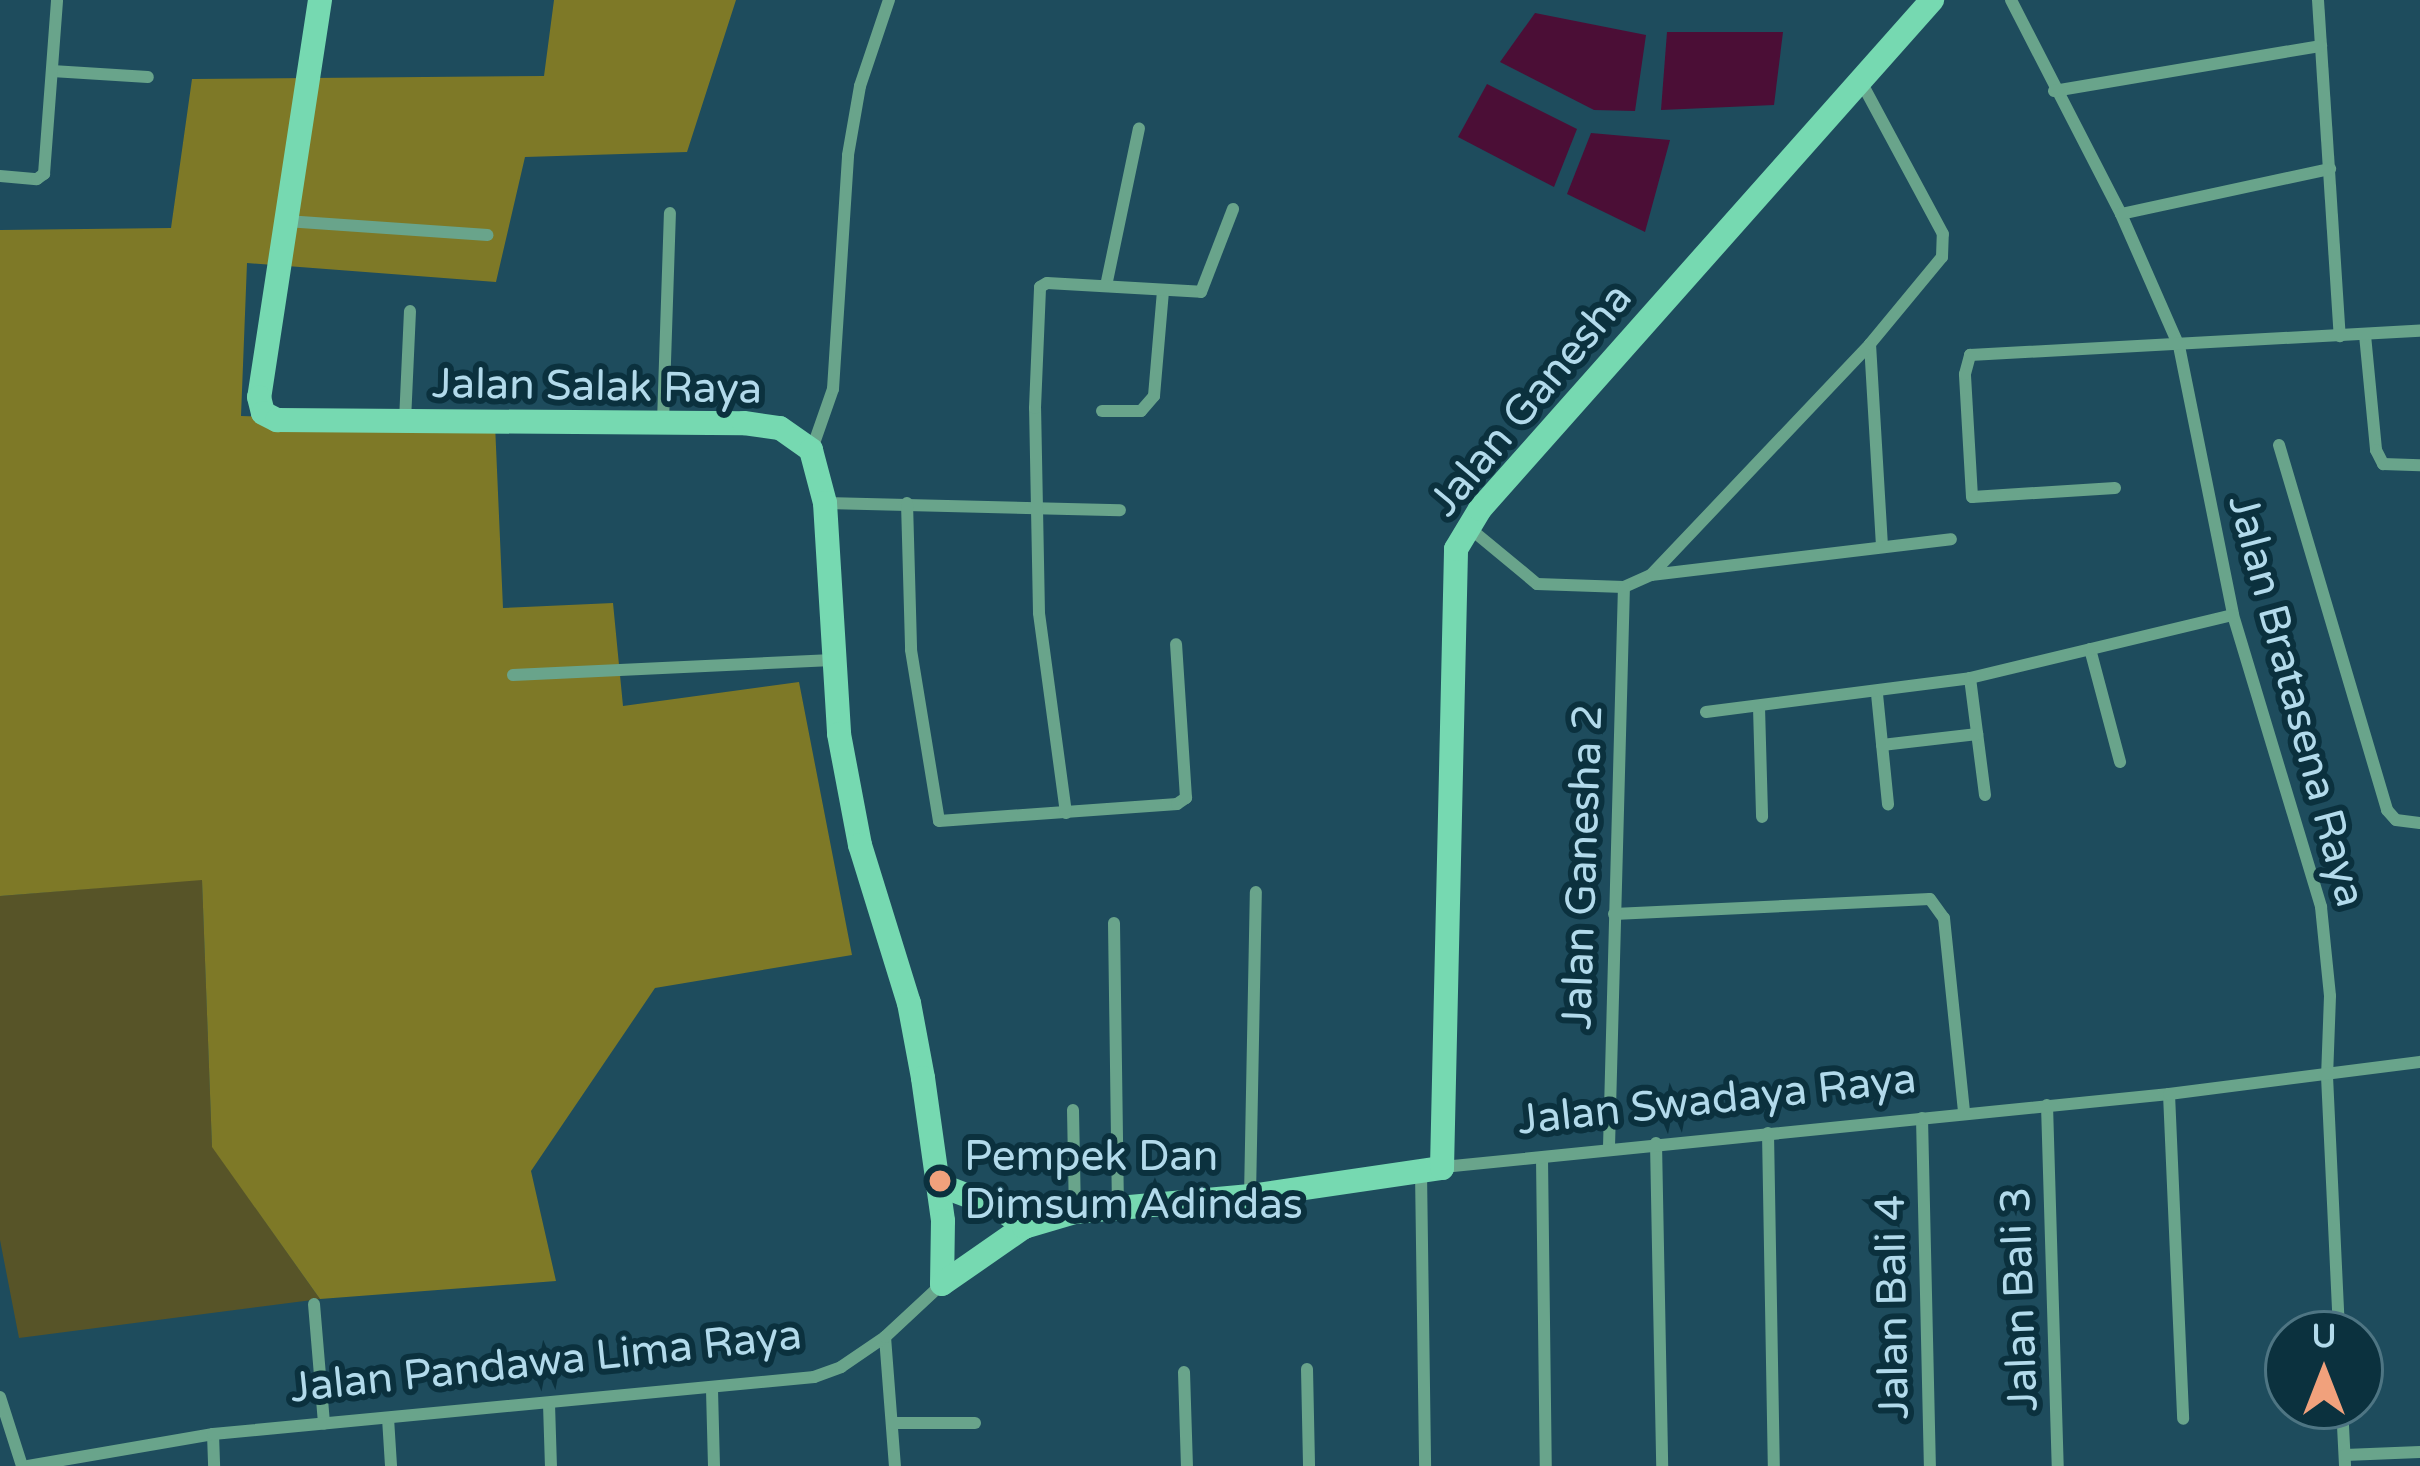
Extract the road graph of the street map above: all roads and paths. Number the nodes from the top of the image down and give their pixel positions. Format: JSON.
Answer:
{"nodes":[{"id":1,"x":57,"y":0,"type":"edge"},
{"id":2,"x":320,"y":0,"type":"edge"},
{"id":3,"x":889,"y":0,"type":"edge"},
{"id":4,"x":1932,"y":0,"type":"edge"},
{"id":5,"x":2011,"y":0,"type":"edge"},
{"id":6,"x":2318,"y":0,"type":"edge"},
{"id":7,"x":2321,"y":46,"type":"junction"},
{"id":8,"x":52,"y":71,"type":"junction"},
{"id":9,"x":148,"y":77,"type":"dead end"},
{"id":10,"x":1862,"y":82,"type":"junction"},
{"id":11,"x":2054,"y":91,"type":"junction"},
{"id":12,"x":1139,"y":128,"type":"dead end"},
{"id":13,"x":2330,"y":169,"type":"junction"},
{"id":14,"x":0,"y":176,"type":"edge"},
{"id":15,"x":1233,"y":209,"type":"dead end"},
{"id":16,"x":670,"y":213,"type":"dead end"},
{"id":17,"x":2121,"y":214,"type":"junction"},
{"id":18,"x":286,"y":220,"type":"junction"},
{"id":19,"x":488,"y":235,"type":"dead end"},
{"id":20,"x":1106,"y":286,"type":"junction"},
{"id":21,"x":1163,"y":290,"type":"junction"},
{"id":22,"x":410,"y":311,"type":"dead end"},
{"id":23,"x":2420,"y":331,"type":"edge"},
{"id":24,"x":2365,"y":335,"type":"junction"},
{"id":25,"x":2340,"y":336,"type":"junction"},
{"id":26,"x":1870,"y":344,"type":"junction"},
{"id":27,"x":2179,"y":346,"type":"junction"},
{"id":28,"x":1102,"y":411,"type":"dead end"},
{"id":29,"x":405,"y":422,"type":"junction"},
{"id":30,"x":662,"y":423,"type":"junction"},
{"id":31,"x":2279,"y":445,"type":"dead end"},
{"id":32,"x":811,"y":450,"type":"junction"},
{"id":33,"x":2420,"y":465,"type":"edge"},
{"id":34,"x":2115,"y":488,"type":"dead end"},
{"id":35,"x":825,"y":502,"type":"junction"},
{"id":36,"x":908,"y":502,"type":"junction"},
{"id":37,"x":1035,"y":506,"type":"junction"},
{"id":38,"x":1120,"y":510,"type":"dead end"},
{"id":39,"x":1466,"y":526,"type":"junction"},
{"id":40,"x":1952,"y":538,"type":"dead end"},
{"id":41,"x":1882,"y":544,"type":"junction"},
{"id":42,"x":1651,"y":575,"type":"junction"},
{"id":43,"x":1624,"y":587,"type":"junction"},
{"id":44,"x":2233,"y":615,"type":"junction"},
{"id":45,"x":1176,"y":644,"type":"dead end"},
{"id":46,"x":2090,"y":650,"type":"junction"},
{"id":47,"x":833,"y":660,"type":"junction"},
{"id":48,"x":513,"y":675,"type":"dead end"},
{"id":49,"x":1970,"y":678,"type":"junction"},
{"id":50,"x":1877,"y":694,"type":"junction"},
{"id":51,"x":1759,"y":707,"type":"junction"},
{"id":52,"x":1706,"y":712,"type":"dead end"},
{"id":53,"x":1977,"y":734,"type":"junction"},
{"id":54,"x":1882,"y":745,"type":"junction"},
{"id":55,"x":2120,"y":762,"type":"dead end"},
{"id":56,"x":1985,"y":794,"type":"dead end"},
{"id":57,"x":1888,"y":804,"type":"dead end"},
{"id":58,"x":1066,"y":813,"type":"junction"},
{"id":59,"x":1762,"y":817,"type":"dead end"},
{"id":60,"x":2420,"y":823,"type":"edge"},
{"id":61,"x":1256,"y":892,"type":"dead end"},
{"id":62,"x":1614,"y":914,"type":"junction"},
{"id":63,"x":1114,"y":923,"type":"dead end"},
{"id":64,"x":2420,"y":1062,"type":"edge"},
{"id":65,"x":2327,"y":1076,"type":"junction"},
{"id":66,"x":2169,"y":1094,"type":"junction"},
{"id":67,"x":2047,"y":1105,"type":"junction"},
{"id":68,"x":1073,"y":1110,"type":"dead end"},
{"id":69,"x":1964,"y":1113,"type":"junction"},
{"id":70,"x":1922,"y":1118,"type":"junction"},
{"id":71,"x":1768,"y":1133,"type":"junction"},
{"id":72,"x":1656,"y":1143,"type":"junction"},
{"id":73,"x":1609,"y":1148,"type":"junction"},
{"id":74,"x":1542,"y":1158,"type":"junction"},
{"id":75,"x":1432,"y":1169,"type":"junction"},
{"id":76,"x":937,"y":1184,"type":"junction"},
{"id":77,"x":1250,"y":1196,"type":"junction"},
{"id":78,"x":1118,"y":1209,"type":"junction"},
{"id":79,"x":1075,"y":1212,"type":"junction"},
{"id":80,"x":1024,"y":1227,"type":"junction"},
{"id":81,"x":942,"y":1284,"type":"junction"},
{"id":82,"x":314,"y":1304,"type":"dead end"},
{"id":83,"x":2338,"y":1310,"type":"edge"},
{"id":84,"x":885,"y":1337,"type":"junction"},
{"id":85,"x":1307,"y":1369,"type":"dead end"},
{"id":86,"x":1184,"y":1372,"type":"dead end"},
{"id":87,"x":712,"y":1390,"type":"junction"},
{"id":88,"x":0,"y":1397,"type":"edge"},
{"id":89,"x":549,"y":1404,"type":"junction"},
{"id":90,"x":388,"y":1418,"type":"junction"},
{"id":91,"x":2183,"y":1419,"type":"dead end"},
{"id":92,"x":894,"y":1423,"type":"junction"},
{"id":93,"x":975,"y":1423,"type":"dead end"},
{"id":94,"x":324,"y":1424,"type":"junction"},
{"id":95,"x":2343,"y":1430,"type":"edge"},
{"id":96,"x":213,"y":1434,"type":"junction"},
{"id":97,"x":2420,"y":1451,"type":"edge"},
{"id":98,"x":2345,"y":1461,"type":"edge"},
{"id":99,"x":32,"y":1465,"type":"edge"},
{"id":100,"x":214,"y":1466,"type":"edge"},
{"id":101,"x":391,"y":1466,"type":"edge"},
{"id":102,"x":551,"y":1466,"type":"edge"},
{"id":103,"x":714,"y":1466,"type":"edge"},
{"id":104,"x":895,"y":1466,"type":"edge"},
{"id":105,"x":1186,"y":1466,"type":"edge"},
{"id":106,"x":1309,"y":1466,"type":"edge"},
{"id":107,"x":1425,"y":1466,"type":"edge"},
{"id":108,"x":1546,"y":1466,"type":"edge"},
{"id":109,"x":1662,"y":1466,"type":"edge"},
{"id":110,"x":1774,"y":1466,"type":"edge"},
{"id":111,"x":1930,"y":1466,"type":"edge"},
{"id":112,"x":2058,"y":1466,"type":"edge"}],
"edges":[{"from":1,"to":8,"type":"street"},
{"from":2,"to":18,"type":"street","name":"Jalan Salak Raya"},
{"from":3,"to":32,"type":"street"},
{"from":4,"to":10,"type":"street","name":"Jalan Ganesha"},
{"from":5,"to":11,"type":"street","name":"Jalan Bratasena Raya"},
{"from":6,"to":7,"type":"street"},
{"from":7,"to":11,"type":"street"},
{"from":7,"to":13,"type":"street"},
{"from":8,"to":9,"type":"street"},
{"from":8,"to":14,"type":"street"},
{"from":10,"to":26,"type":"street"},
{"from":10,"to":39,"type":"street","name":"Jalan Ganesha"},
{"from":11,"to":17,"type":"street","name":"Jalan Bratasena Raya"},
{"from":12,"to":20,"type":"street"},
{"from":13,"to":17,"type":"street"},
{"from":13,"to":25,"type":"street"},
{"from":15,"to":21,"type":"street"},
{"from":16,"to":30,"type":"street"},
{"from":17,"to":27,"type":"street","name":"Jalan Bratasena Raya"},
{"from":18,"to":19,"type":"street"},
{"from":18,"to":29,"type":"street","name":"Jalan Salak Raya"},
{"from":20,"to":21,"type":"street"},
{"from":20,"to":37,"type":"street"},
{"from":21,"to":28,"type":"street"},
{"from":22,"to":29,"type":"street"},
{"from":23,"to":24,"type":"street"},
{"from":24,"to":25,"type":"street"},
{"from":24,"to":33,"type":"street"},
{"from":25,"to":27,"type":"street"},
{"from":26,"to":41,"type":"street"},
{"from":26,"to":42,"type":"street"},
{"from":27,"to":34,"type":"street"},
{"from":27,"to":44,"type":"street","name":"Jalan Bratasena Raya"},
{"from":29,"to":30,"type":"street","name":"Jalan Salak Raya"},
{"from":30,"to":32,"type":"street","name":"Jalan Salak Raya"},
{"from":31,"to":60,"type":"street"},
{"from":32,"to":35,"type":"street","name":"Jalan Salak Raya"},
{"from":35,"to":36,"type":"street"},
{"from":35,"to":47,"type":"street","name":"Jalan Salak Raya"},
{"from":36,"to":37,"type":"street"},
{"from":36,"to":58,"type":"street"},
{"from":37,"to":38,"type":"street"},
{"from":37,"to":58,"type":"street"},
{"from":39,"to":43,"type":"street"},
{"from":39,"to":75,"type":"street","name":"Jalan Ganesha"},
{"from":40,"to":41,"type":"street"},
{"from":41,"to":42,"type":"street"},
{"from":42,"to":43,"type":"street"},
{"from":43,"to":62,"type":"street","name":"Jalan Ganesha 2"},
{"from":44,"to":46,"type":"street"},
{"from":44,"to":65,"type":"street","name":"Jalan Bratasena Raya"},
{"from":45,"to":58,"type":"street"},
{"from":46,"to":49,"type":"street"},
{"from":46,"to":55,"type":"street"},
{"from":47,"to":48,"type":"street"},
{"from":47,"to":76,"type":"street","name":"Jalan Salak Raya"},
{"from":49,"to":50,"type":"street"},
{"from":49,"to":53,"type":"street"},
{"from":50,"to":51,"type":"street"},
{"from":50,"to":54,"type":"street"},
{"from":51,"to":52,"type":"street"},
{"from":51,"to":59,"type":"street"},
{"from":53,"to":54,"type":"street"},
{"from":53,"to":56,"type":"street"},
{"from":54,"to":57,"type":"street"},
{"from":61,"to":77,"type":"street"},
{"from":62,"to":69,"type":"street"},
{"from":62,"to":73,"type":"street","name":"Jalan Ganesha 2"},
{"from":63,"to":78,"type":"street"},
{"from":64,"to":65,"type":"street","name":"Jalan Swadaya Raya"},
{"from":65,"to":66,"type":"street","name":"Jalan Swadaya Raya"},
{"from":65,"to":83,"type":"street","name":"Jalan Bratasena Raya"},
{"from":66,"to":67,"type":"street","name":"Jalan Swadaya Raya"},
{"from":66,"to":91,"type":"street"},
{"from":67,"to":69,"type":"street","name":"Jalan Swadaya Raya"},
{"from":67,"to":112,"type":"street","name":"Jalan Bali 3"},
{"from":68,"to":79,"type":"street"},
{"from":69,"to":70,"type":"street","name":"Jalan Swadaya Raya"},
{"from":70,"to":71,"type":"street","name":"Jalan Swadaya Raya"},
{"from":70,"to":111,"type":"street","name":"Jalan Bali 4"},
{"from":71,"to":72,"type":"street","name":"Jalan Swadaya Raya"},
{"from":71,"to":110,"type":"street"},
{"from":72,"to":73,"type":"street","name":"Jalan Swadaya Raya"},
{"from":72,"to":109,"type":"street"},
{"from":73,"to":74,"type":"street","name":"Jalan Swadaya Raya"},
{"from":74,"to":75,"type":"street","name":"Jalan Swadaya Raya"},
{"from":74,"to":108,"type":"street"},
{"from":75,"to":77,"type":"street","name":"Jalan Swadaya Raya"},
{"from":75,"to":107,"type":"street"},
{"from":76,"to":80,"type":"street"},
{"from":76,"to":81,"type":"street","name":"Jalan Salak Raya"},
{"from":77,"to":78,"type":"street","name":"Jalan Swadaya Raya"},
{"from":78,"to":79,"type":"street","name":"Jalan Swadaya Raya"},
{"from":79,"to":80,"type":"street","name":"Jalan Swadaya Raya"},
{"from":80,"to":81,"type":"street","name":"Jalan Pandawa Lima Raya"},
{"from":81,"to":84,"type":"street","name":"Jalan Pandawa Lima Raya"},
{"from":82,"to":94,"type":"street"},
{"from":84,"to":87,"type":"street","name":"Jalan Pandawa Lima Raya"},
{"from":84,"to":92,"type":"street"},
{"from":85,"to":106,"type":"street"},
{"from":86,"to":105,"type":"street"},
{"from":87,"to":89,"type":"street","name":"Jalan Pandawa Lima Raya"},
{"from":87,"to":103,"type":"street"},
{"from":88,"to":99,"type":"street"},
{"from":89,"to":90,"type":"street","name":"Jalan Pandawa Lima Raya"},
{"from":89,"to":102,"type":"street"},
{"from":90,"to":94,"type":"street","name":"Jalan Pandawa Lima Raya"},
{"from":90,"to":101,"type":"street"},
{"from":92,"to":93,"type":"street"},
{"from":92,"to":104,"type":"street"},
{"from":94,"to":96,"type":"street","name":"Jalan Pandawa Lima Raya"},
{"from":95,"to":98,"type":"street"},
{"from":96,"to":99,"type":"street","name":"Jalan Pandawa Lima Raya"},
{"from":96,"to":100,"type":"street"},
{"from":97,"to":98,"type":"street"}]}
